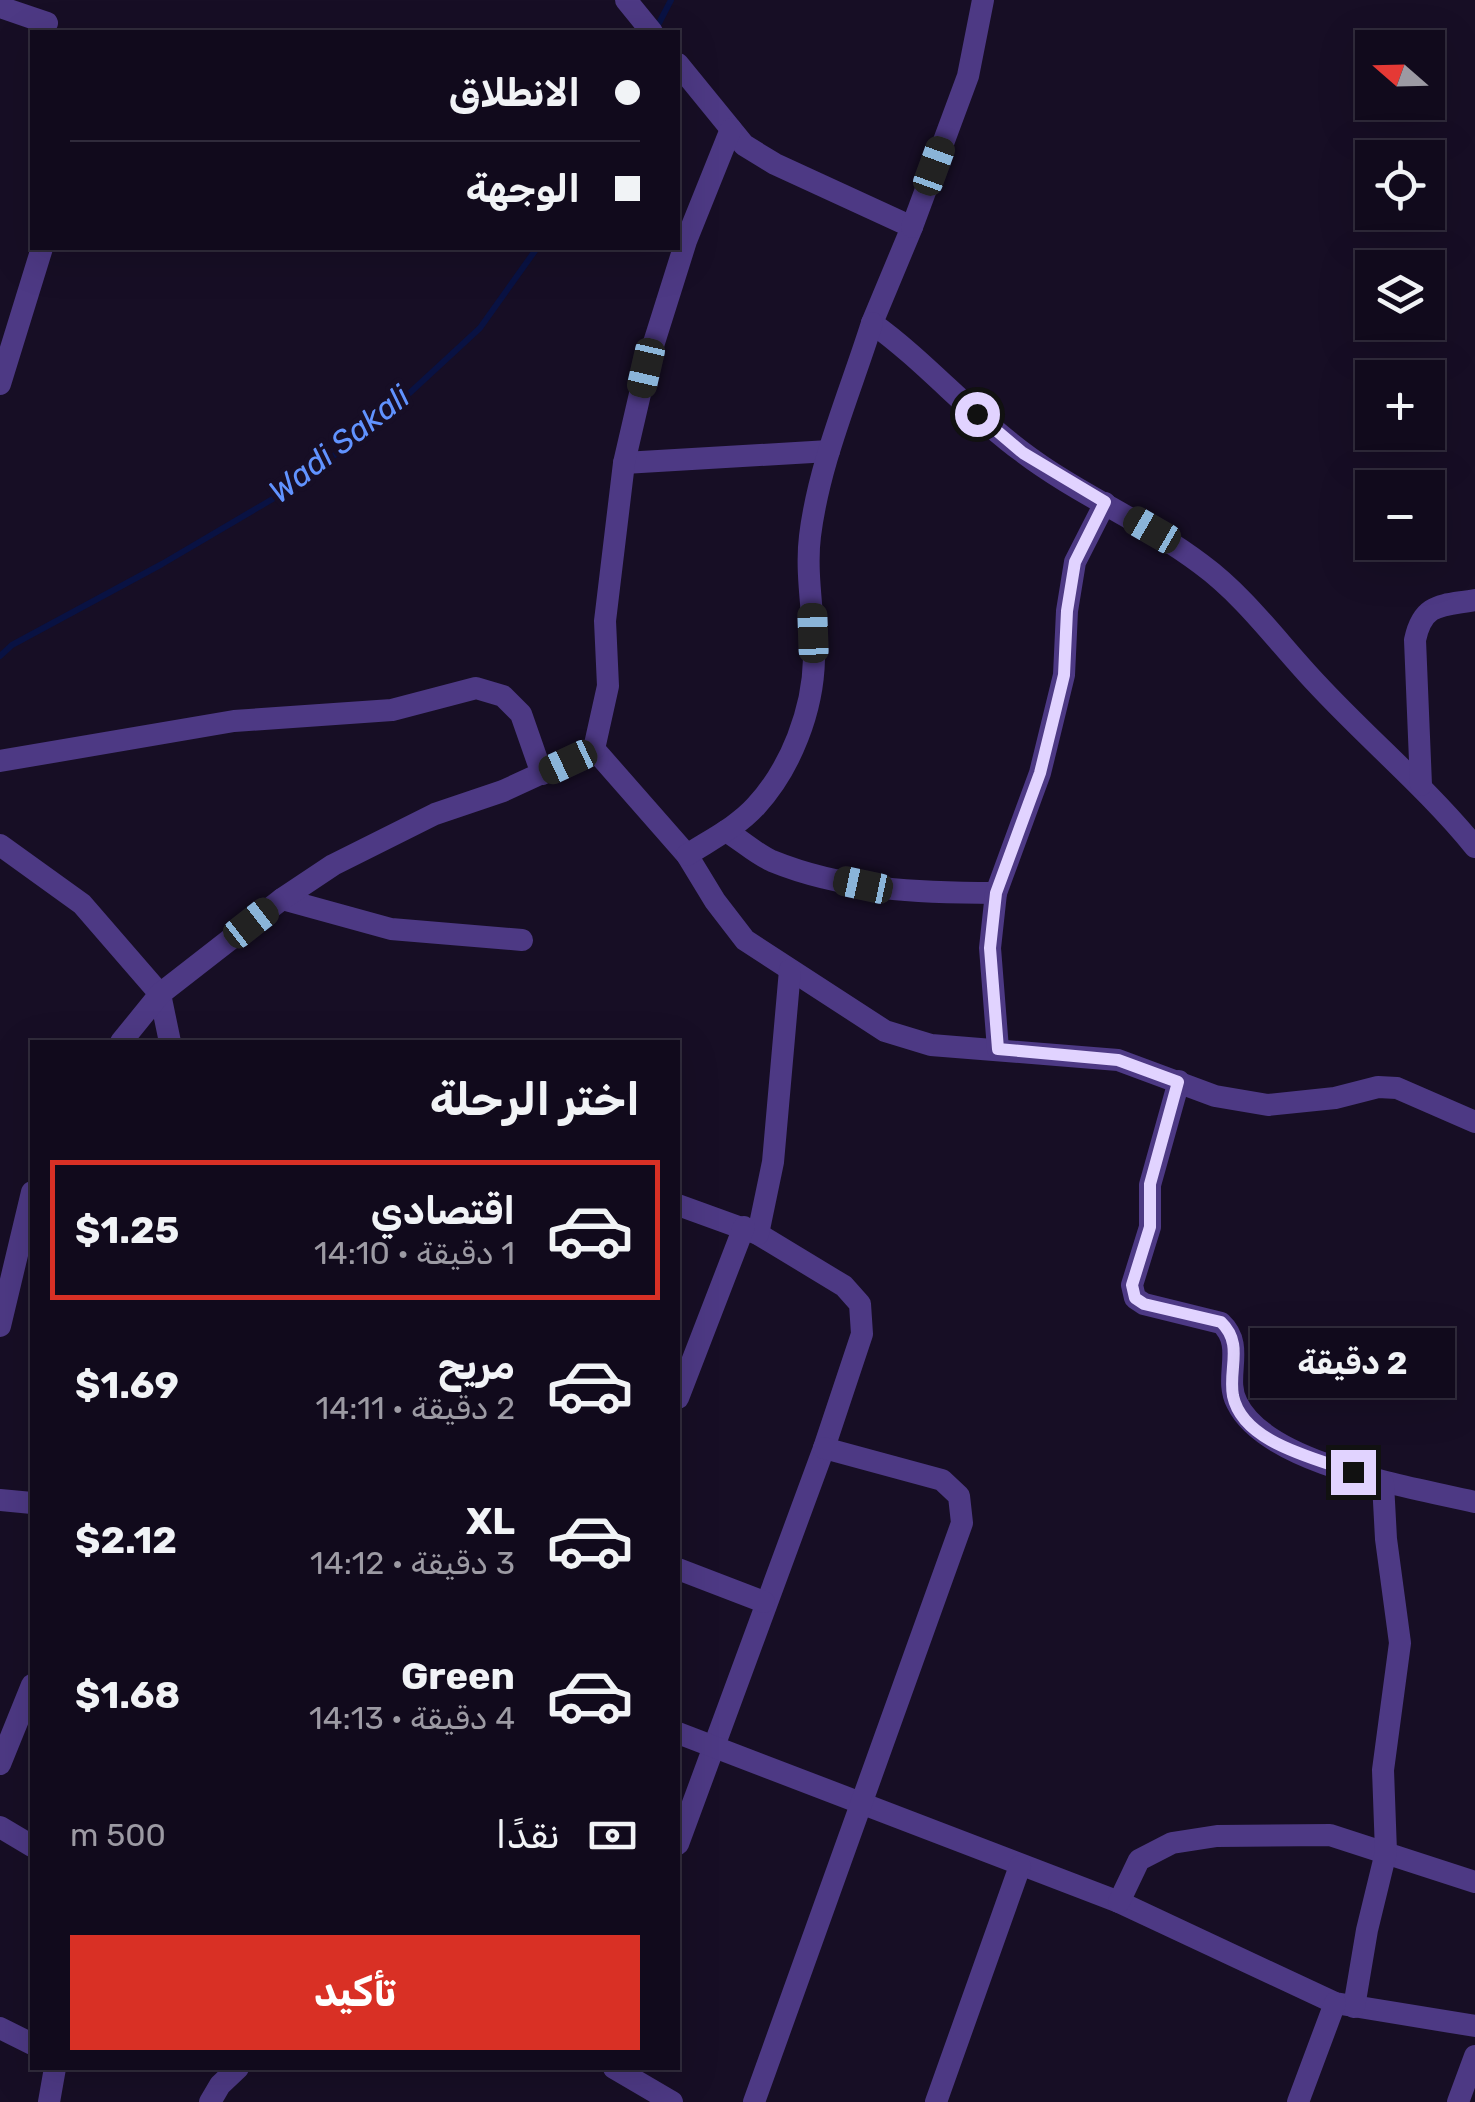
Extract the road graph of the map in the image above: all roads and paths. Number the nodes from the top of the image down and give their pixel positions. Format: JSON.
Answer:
{"nodes":[{"id":1,"x":58,"y":0,"type":"edge"},
{"id":2,"x":626,"y":0,"type":"edge"},
{"id":3,"x":983,"y":0,"type":"edge"},
{"id":4,"x":0,"y":7,"type":"edge"},
{"id":5,"x":45,"y":28,"type":"edge"},
{"id":6,"x":650,"y":30,"type":"edge"},
{"id":7,"x":680,"y":66,"type":"edge"},
{"id":8,"x":730,"y":129,"type":"junction"},
{"id":9,"x":912,"y":227,"type":"junction"},
{"id":10,"x":41,"y":250,"type":"edge"},
{"id":11,"x":0,"y":301,"type":"edge"},
{"id":12,"x":25,"y":303,"type":"junction"},
{"id":13,"x":872,"y":323,"type":"junction"},
{"id":14,"x":0,"y":384,"type":"edge"},
{"id":15,"x":830,"y":450,"type":"junction"},
{"id":16,"x":624,"y":463,"type":"junction"},
{"id":17,"x":1105,"y":502,"type":"junction"},
{"id":18,"x":1475,"y":600,"type":"edge"},
{"id":19,"x":594,"y":749,"type":"junction"},
{"id":20,"x":0,"y":761,"type":"edge"},
{"id":21,"x":542,"y":774,"type":"junction"},
{"id":22,"x":1421,"y":785,"type":"junction"},
{"id":23,"x":726,"y":830,"type":"junction"},
{"id":24,"x":0,"y":845,"type":"edge"},
{"id":25,"x":1475,"y":848,"type":"edge"},
{"id":26,"x":687,"y":855,"type":"junction"},
{"id":27,"x":996,"y":893,"type":"junction"},
{"id":28,"x":282,"y":900,"type":"junction"},
{"id":29,"x":522,"y":940,"type":"dead end"},
{"id":30,"x":790,"y":970,"type":"junction"},
{"id":31,"x":160,"y":994,"type":"junction"},
{"id":32,"x":122,"y":1040,"type":"edge"},
{"id":33,"x":170,"y":1040,"type":"edge"},
{"id":34,"x":998,"y":1049,"type":"junction"},
{"id":35,"x":1178,"y":1082,"type":"junction"},
{"id":36,"x":1475,"y":1122,"type":"edge"},
{"id":37,"x":30,"y":1200,"type":"edge"},
{"id":38,"x":680,"y":1206,"type":"edge"},
{"id":39,"x":751,"y":1230,"type":"junction"},
{"id":40,"x":0,"y":1326,"type":"edge"},
{"id":41,"x":680,"y":1393,"type":"edge"},
{"id":42,"x":824,"y":1448,"type":"junction"},
{"id":43,"x":1382,"y":1483,"type":"junction"},
{"id":44,"x":0,"y":1500,"type":"edge"},
{"id":45,"x":1475,"y":1502,"type":"edge"},
{"id":46,"x":30,"y":1503,"type":"edge"},
{"id":47,"x":680,"y":1570,"type":"edge"},
{"id":48,"x":764,"y":1602,"type":"junction"},
{"id":49,"x":30,"y":1689,"type":"edge"},
{"id":50,"x":680,"y":1735,"type":"edge"},
{"id":51,"x":714,"y":1746,"type":"junction"},
{"id":52,"x":0,"y":1764,"type":"edge"},
{"id":53,"x":860,"y":1805,"type":"junction"},
{"id":54,"x":0,"y":1827,"type":"edge"},
{"id":55,"x":680,"y":1839,"type":"edge"},
{"id":56,"x":30,"y":1845,"type":"edge"},
{"id":57,"x":1386,"y":1852,"type":"junction"},
{"id":58,"x":1020,"y":1866,"type":"junction"},
{"id":59,"x":1475,"y":1882,"type":"edge"},
{"id":60,"x":1119,"y":1902,"type":"junction"},
{"id":61,"x":1344,"y":2005,"type":"junction"},
{"id":62,"x":1475,"y":2026,"type":"edge"},
{"id":63,"x":0,"y":2028,"type":"edge"},
{"id":64,"x":30,"y":2043,"type":"edge"},
{"id":65,"x":1475,"y":2056,"type":"edge"},
{"id":66,"x":55,"y":2070,"type":"edge"},
{"id":67,"x":236,"y":2070,"type":"edge"},
{"id":68,"x":617,"y":2070,"type":"edge"},
{"id":69,"x":48,"y":2102,"type":"edge"},
{"id":70,"x":210,"y":2102,"type":"edge"},
{"id":71,"x":672,"y":2102,"type":"edge"},
{"id":72,"x":754,"y":2102,"type":"edge"},
{"id":73,"x":936,"y":2102,"type":"edge"},
{"id":74,"x":1298,"y":2102,"type":"edge"},
{"id":75,"x":1458,"y":2102,"type":"edge"}],
"edges":[{"from":1,"to":5,"type":"street"},
{"from":2,"to":6,"type":"street"},
{"from":3,"to":9,"type":"street"},
{"from":4,"to":5,"type":"street"},
{"from":7,"to":8,"type":"street"},
{"from":8,"to":9,"type":"street"},
{"from":8,"to":16,"type":"street"},
{"from":9,"to":13,"type":"street"},
{"from":10,"to":12,"type":"street"},
{"from":11,"to":12,"type":"street"},
{"from":12,"to":14,"type":"street"},
{"from":13,"to":15,"type":"street"},
{"from":13,"to":17,"type":"street"},
{"from":15,"to":16,"type":"street"},
{"from":15,"to":23,"type":"street"},
{"from":16,"to":19,"type":"street"},
{"from":17,"to":22,"type":"street"},
{"from":17,"to":27,"type":"street"},
{"from":18,"to":22,"type":"street"},
{"from":19,"to":21,"type":"street"},
{"from":19,"to":26,"type":"street"},
{"from":20,"to":21,"type":"street"},
{"from":21,"to":28,"type":"street"},
{"from":22,"to":25,"type":"street"},
{"from":23,"to":26,"type":"street"},
{"from":23,"to":27,"type":"street"},
{"from":24,"to":31,"type":"street"},
{"from":26,"to":30,"type":"street"},
{"from":27,"to":34,"type":"street"},
{"from":28,"to":29,"type":"street"},
{"from":28,"to":31,"type":"street"},
{"from":30,"to":34,"type":"street"},
{"from":30,"to":39,"type":"street"},
{"from":31,"to":32,"type":"street"},
{"from":31,"to":33,"type":"street"},
{"from":34,"to":35,"type":"street"},
{"from":35,"to":36,"type":"street"},
{"from":35,"to":43,"type":"street"},
{"from":37,"to":40,"type":"street"},
{"from":38,"to":39,"type":"street"},
{"from":39,"to":41,"type":"street"},
{"from":39,"to":42,"type":"street"},
{"from":42,"to":48,"type":"street"},
{"from":42,"to":53,"type":"street"},
{"from":43,"to":45,"type":"street"},
{"from":43,"to":57,"type":"street"},
{"from":44,"to":46,"type":"street"},
{"from":47,"to":48,"type":"street"},
{"from":48,"to":51,"type":"street"},
{"from":49,"to":52,"type":"street"},
{"from":50,"to":51,"type":"street"},
{"from":51,"to":53,"type":"street"},
{"from":51,"to":55,"type":"street"},
{"from":53,"to":58,"type":"street"},
{"from":53,"to":72,"type":"street"},
{"from":54,"to":56,"type":"street"},
{"from":57,"to":59,"type":"street"},
{"from":57,"to":60,"type":"street"},
{"from":57,"to":61,"type":"street"},
{"from":58,"to":60,"type":"street"},
{"from":58,"to":73,"type":"street"},
{"from":60,"to":61,"type":"street"},
{"from":61,"to":62,"type":"street"},
{"from":61,"to":74,"type":"street"},
{"from":63,"to":64,"type":"street"},
{"from":65,"to":75,"type":"street"},
{"from":66,"to":69,"type":"street"},
{"from":67,"to":70,"type":"street"},
{"from":68,"to":71,"type":"street"}]}
